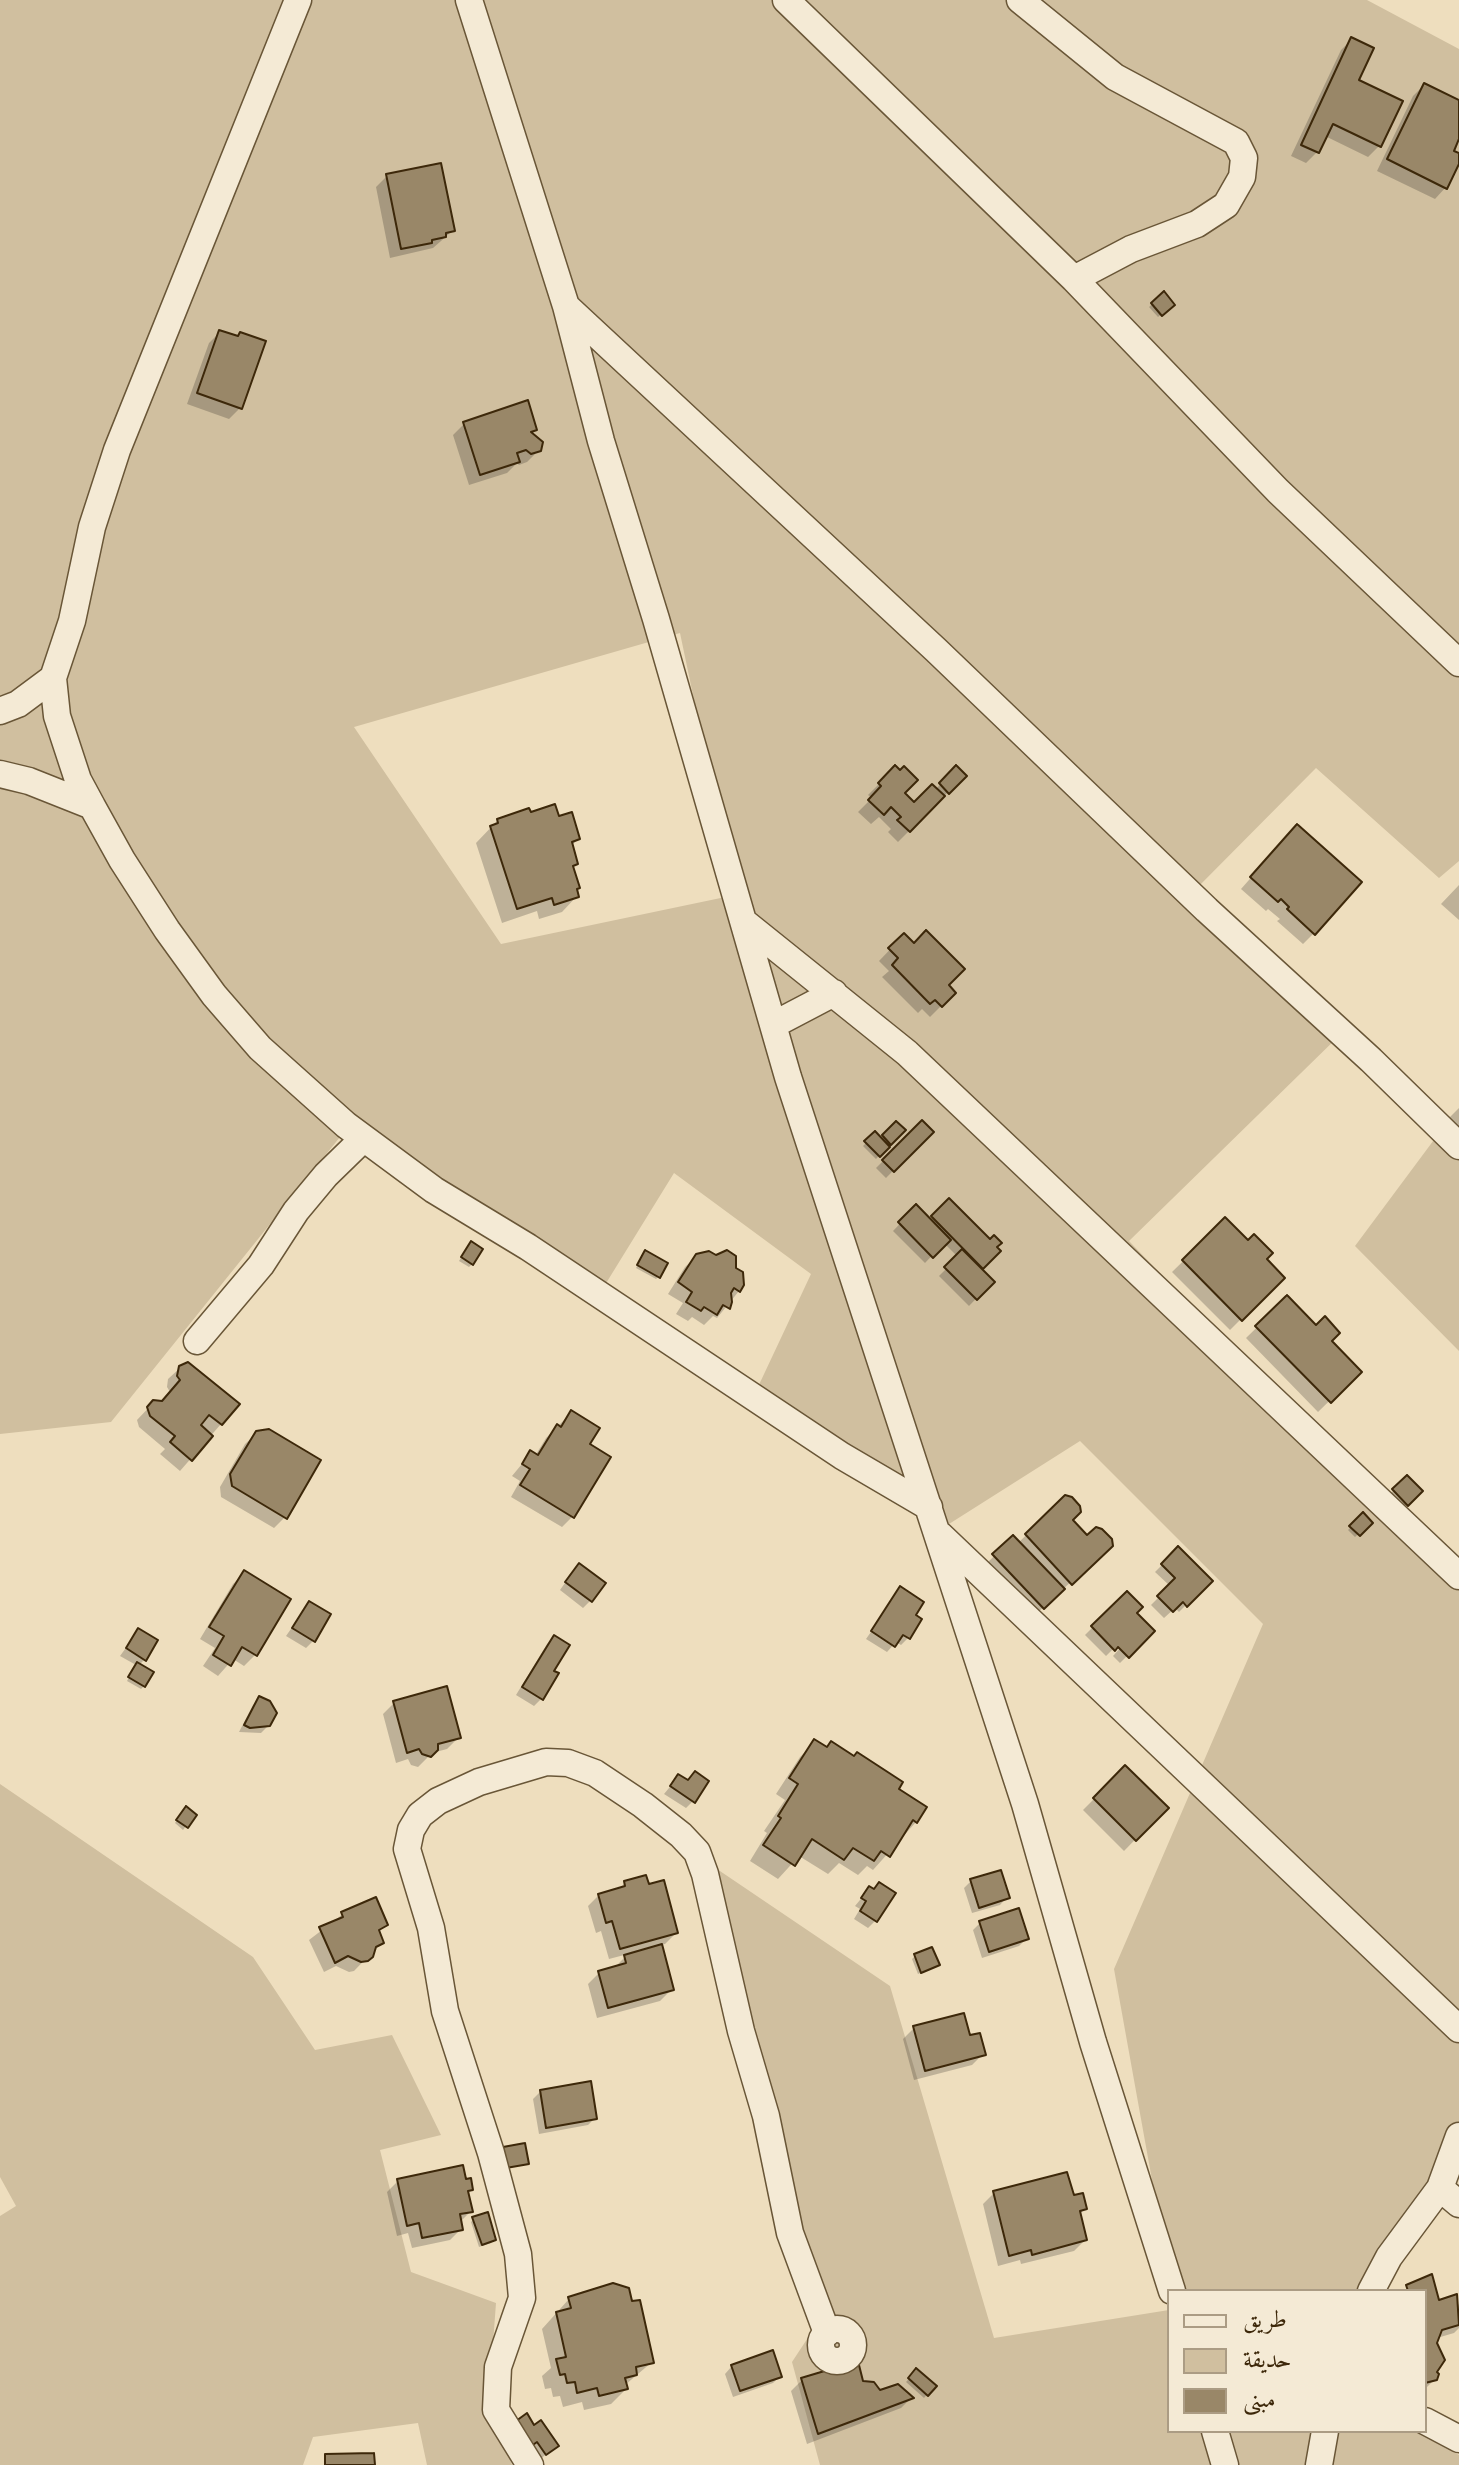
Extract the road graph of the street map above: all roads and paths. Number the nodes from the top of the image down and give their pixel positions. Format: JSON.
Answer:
{"nodes":[{"id":1,"x":298,"y":0,"type":"edge"},
{"id":2,"x":469,"y":0,"type":"edge"},
{"id":3,"x":786,"y":0,"type":"edge"},
{"id":4,"x":1020,"y":0,"type":"edge"},
{"id":5,"x":1074,"y":279,"type":"junction"},
{"id":6,"x":566,"y":306,"type":"junction"},
{"id":7,"x":1459,"y":663,"type":"edge"},
{"id":8,"x":53,"y":678,"type":"junction"},
{"id":9,"x":0,"y":711,"type":"edge"},
{"id":10,"x":0,"y":774,"type":"edge"},
{"id":11,"x":92,"y":806,"type":"junction"},
{"id":12,"x":744,"y":922,"type":"junction"},
{"id":13,"x":834,"y":993,"type":"junction"},
{"id":14,"x":773,"y":1025,"type":"junction"},
{"id":15,"x":363,"y":1139,"type":"junction"},
{"id":16,"x":1459,"y":1146,"type":"edge"},
{"id":17,"x":197,"y":1341,"type":"dead end"},
{"id":18,"x":929,"y":1507,"type":"junction"},
{"id":19,"x":937,"y":1533,"type":"junction"},
{"id":20,"x":1459,"y":1576,"type":"edge"},
{"id":21,"x":1459,"y":2029,"type":"edge"},
{"id":22,"x":1459,"y":2136,"type":"edge"},
{"id":23,"x":1450,"y":2196,"type":"edge"},
{"id":24,"x":1171,"y":2289,"type":"edge"},
{"id":25,"x":1372,"y":2289,"type":"edge"},
{"id":26,"x":827,"y":2333,"type":"dead end"},
{"id":27,"x":1427,"y":2422,"type":"edge"},
{"id":28,"x":1216,"y":2433,"type":"edge"},
{"id":29,"x":1325,"y":2433,"type":"edge"},
{"id":30,"x":1459,"y":2439,"type":"edge"},
{"id":31,"x":530,"y":2465,"type":"edge"},
{"id":32,"x":1225,"y":2465,"type":"edge"},
{"id":33,"x":1319,"y":2465,"type":"edge"}],
"edges":[{"from":1,"to":8,"type":"street"},
{"from":2,"to":6,"type":"street"},
{"from":3,"to":5,"type":"street"},
{"from":4,"to":5,"type":"street"},
{"from":5,"to":7,"type":"street"},
{"from":6,"to":12,"type":"street"},
{"from":6,"to":16,"type":"street"},
{"from":8,"to":9,"type":"street"},
{"from":8,"to":11,"type":"street"},
{"from":10,"to":11,"type":"street"},
{"from":11,"to":15,"type":"street"},
{"from":12,"to":13,"type":"street"},
{"from":12,"to":14,"type":"street"},
{"from":13,"to":14,"type":"street"},
{"from":13,"to":20,"type":"street"},
{"from":14,"to":18,"type":"street"},
{"from":15,"to":17,"type":"street"},
{"from":15,"to":18,"type":"street"},
{"from":18,"to":19,"type":"street"},
{"from":19,"to":21,"type":"street"},
{"from":19,"to":24,"type":"street"},
{"from":22,"to":23,"type":"street"},
{"from":23,"to":25,"type":"street"},
{"from":26,"to":31,"type":"street"},
{"from":27,"to":30,"type":"street"},
{"from":28,"to":32,"type":"street"},
{"from":29,"to":33,"type":"street"}]}
